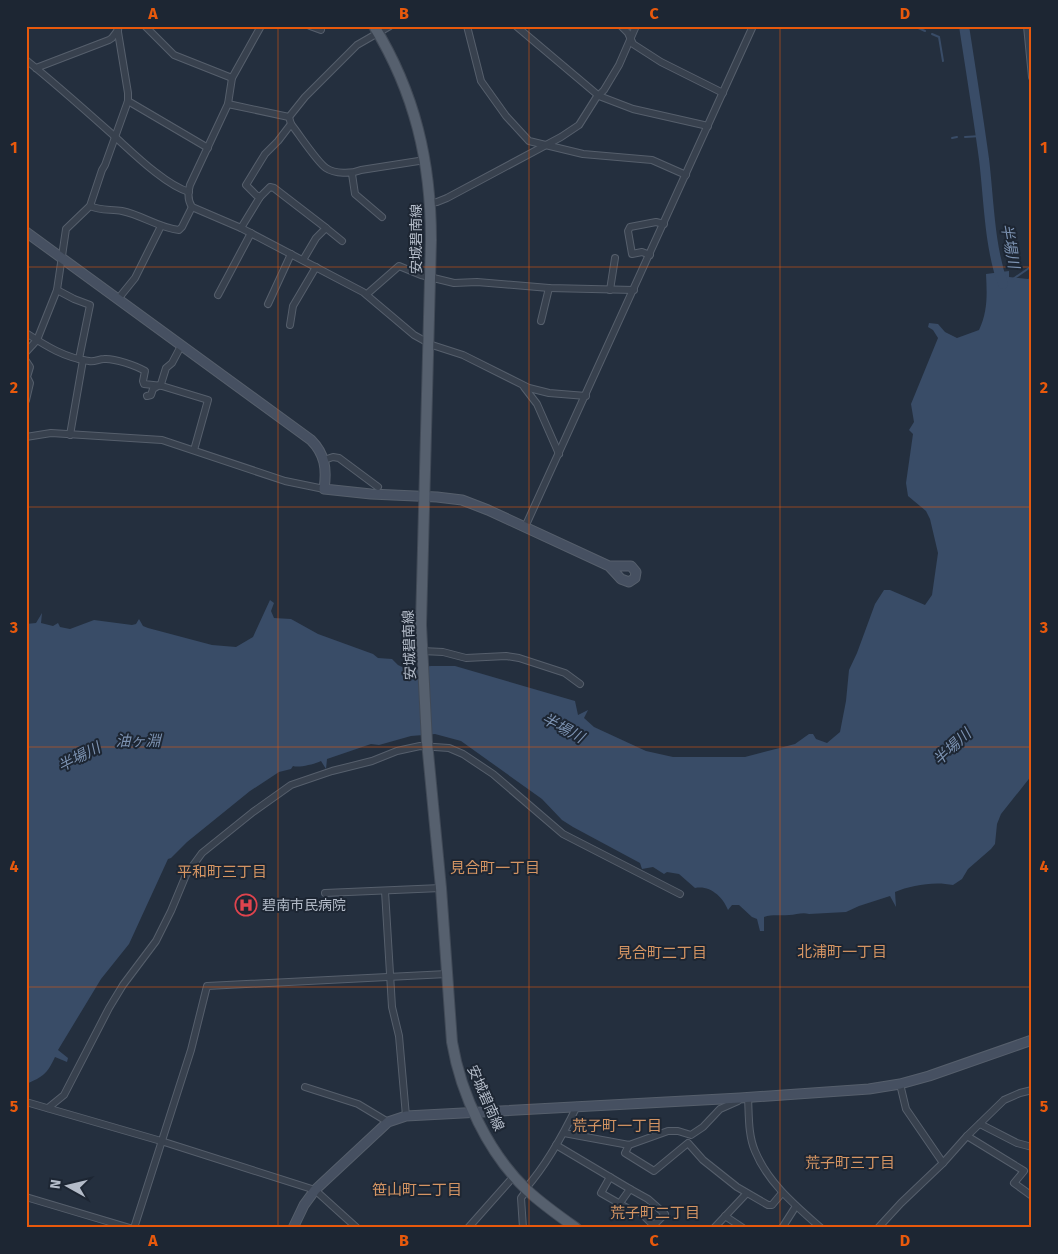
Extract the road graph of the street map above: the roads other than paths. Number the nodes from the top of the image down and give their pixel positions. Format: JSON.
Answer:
{"nodes":[{"id":1,"x":145,"y":26,"type":"edge"},
{"id":2,"x":261,"y":26,"type":"edge"},
{"id":3,"x":310,"y":26,"type":"edge"},
{"id":4,"x":390,"y":26,"type":"edge"},
{"id":5,"x":467,"y":26,"type":"edge"},
{"id":6,"x":516,"y":26,"type":"edge"},
{"id":7,"x":620,"y":26,"type":"edge"},
{"id":8,"x":636,"y":26,"type":"edge"},
{"id":9,"x":752,"y":26,"type":"edge"},
{"id":10,"x":1027,"y":26,"type":"edge"},
{"id":11,"x":117,"y":28,"type":"edge"},
{"id":12,"x":321,"y":30,"type":"dead end"},
{"id":13,"x":376,"y":30,"type":"edge"},
{"id":14,"x":630,"y":38,"type":"junction"},
{"id":15,"x":26,"y":61,"type":"edge"},
{"id":16,"x":36,"y":68,"type":"junction"},
{"id":17,"x":1032,"y":77,"type":"edge"},
{"id":18,"x":232,"y":78,"type":"junction"},
{"id":19,"x":723,"y":93,"type":"junction"},
{"id":20,"x":599,"y":96,"type":"junction"},
{"id":21,"x":128,"y":101,"type":"junction"},
{"id":22,"x":228,"y":104,"type":"junction"},
{"id":23,"x":290,"y":121,"type":"junction"},
{"id":24,"x":708,"y":126,"type":"junction"},
{"id":25,"x":115,"y":137,"type":"junction"},
{"id":26,"x":544,"y":146,"type":"junction"},
{"id":27,"x":208,"y":148,"type":"junction"},
{"id":28,"x":425,"y":160,"type":"junction"},
{"id":29,"x":352,"y":174,"type":"junction"},
{"id":30,"x":686,"y":175,"type":"junction"},
{"id":31,"x":189,"y":192,"type":"junction"},
{"id":32,"x":260,"y":197,"type":"junction"},
{"id":33,"x":430,"y":203,"type":"junction"},
{"id":34,"x":90,"y":206,"type":"junction"},
{"id":35,"x":192,"y":207,"type":"junction"},
{"id":36,"x":382,"y":217,"type":"dead end"},
{"id":37,"x":664,"y":224,"type":"junction"},
{"id":38,"x":161,"y":226,"type":"junction"},
{"id":39,"x":241,"y":228,"type":"junction"},
{"id":40,"x":326,"y":228,"type":"junction"},
{"id":41,"x":26,"y":232,"type":"edge"},
{"id":42,"x":251,"y":233,"type":"junction"},
{"id":43,"x":342,"y":240,"type":"dead end"},
{"id":44,"x":291,"y":254,"type":"junction"},
{"id":45,"x":650,"y":255,"type":"junction"},
{"id":46,"x":615,"y":258,"type":"dead end"},
{"id":47,"x":63,"y":259,"type":"junction"},
{"id":48,"x":302,"y":260,"type":"junction"},
{"id":49,"x":316,"y":267,"type":"junction"},
{"id":50,"x":430,"y":277,"type":"junction"},
{"id":51,"x":549,"y":288,"type":"junction"},
{"id":52,"x":57,"y":290,"type":"junction"},
{"id":53,"x":610,"y":290,"type":"junction"},
{"id":54,"x":634,"y":290,"type":"junction"},
{"id":55,"x":367,"y":294,"type":"junction"},
{"id":56,"x":218,"y":295,"type":"dead end"},
{"id":57,"x":118,"y":299,"type":"junction"},
{"id":58,"x":268,"y":304,"type":"dead end"},
{"id":59,"x":541,"y":321,"type":"dead end"},
{"id":60,"x":290,"y":325,"type":"dead end"},
{"id":61,"x":26,"y":333,"type":"edge"},
{"id":62,"x":37,"y":340,"type":"junction"},
{"id":63,"x":428,"y":342,"type":"junction"},
{"id":64,"x":181,"y":346,"type":"junction"},
{"id":65,"x":26,"y":352,"type":"edge"},
{"id":66,"x":81,"y":359,"type":"junction"},
{"id":67,"x":26,"y":361,"type":"edge"},
{"id":68,"x":522,"y":385,"type":"junction"},
{"id":69,"x":158,"y":387,"type":"junction"},
{"id":70,"x":147,"y":396,"type":"dead end"},
{"id":71,"x":586,"y":396,"type":"junction"},
{"id":72,"x":26,"y":400,"type":"edge"},
{"id":73,"x":70,"y":435,"type":"junction"},
{"id":74,"x":26,"y":437,"type":"edge"},
{"id":75,"x":194,"y":450,"type":"junction"},
{"id":76,"x":559,"y":454,"type":"junction"},
{"id":77,"x":324,"y":460,"type":"junction"},
{"id":78,"x":378,"y":486,"type":"dead end"},
{"id":79,"x":324,"y":489,"type":"junction"},
{"id":80,"x":424,"y":496,"type":"junction"},
{"id":81,"x":526,"y":527,"type":"junction"},
{"id":82,"x":609,"y":566,"type":"dead end"},
{"id":83,"x":422,"y":651,"type":"junction"},
{"id":84,"x":580,"y":684,"type":"dead end"},
{"id":85,"x":428,"y":744,"type":"junction"},
{"id":86,"x":441,"y":888,"type":"junction"},
{"id":87,"x":386,"y":891,"type":"junction"},
{"id":88,"x":325,"y":893,"type":"dead end"},
{"id":89,"x":680,"y":894,"type":"dead end"},
{"id":90,"x":447,"y":974,"type":"junction"},
{"id":91,"x":391,"y":977,"type":"junction"},
{"id":92,"x":1032,"y":1040,"type":"edge"},
{"id":93,"x":900,"y":1084,"type":"junction"},
{"id":94,"x":305,"y":1087,"type":"dead end"},
{"id":95,"x":1032,"y":1090,"type":"edge"},
{"id":96,"x":744,"y":1098,"type":"junction"},
{"id":97,"x":26,"y":1102,"type":"edge"},
{"id":98,"x":577,"y":1106,"type":"junction"},
{"id":99,"x":48,"y":1108,"type":"junction"},
{"id":100,"x":474,"y":1112,"type":"junction"},
{"id":101,"x":406,"y":1116,"type":"junction"},
{"id":102,"x":388,"y":1122,"type":"junction"},
{"id":103,"x":980,"y":1124,"type":"junction"},
{"id":104,"x":564,"y":1133,"type":"junction"},
{"id":105,"x":966,"y":1136,"type":"junction"},
{"id":106,"x":161,"y":1141,"type":"junction"},
{"id":107,"x":556,"y":1145,"type":"junction"},
{"id":108,"x":629,"y":1145,"type":"junction"},
{"id":109,"x":1032,"y":1147,"type":"edge"},
{"id":110,"x":943,"y":1163,"type":"junction"},
{"id":111,"x":514,"y":1176,"type":"junction"},
{"id":112,"x":610,"y":1177,"type":"junction"},
{"id":113,"x":526,"y":1189,"type":"junction"},
{"id":114,"x":630,"y":1189,"type":"junction"},
{"id":115,"x":315,"y":1190,"type":"junction"},
{"id":116,"x":782,"y":1193,"type":"junction"},
{"id":117,"x":746,"y":1194,"type":"junction"},
{"id":118,"x":1032,"y":1196,"type":"edge"},
{"id":119,"x":26,"y":1197,"type":"edge"},
{"id":120,"x":620,"y":1203,"type":"junction"},
{"id":121,"x":796,"y":1206,"type":"junction"},
{"id":122,"x":725,"y":1216,"type":"junction"},
{"id":123,"x":350,"y":1222,"type":"junction"},
{"id":124,"x":130,"y":1228,"type":"edge"},
{"id":125,"x":134,"y":1228,"type":"edge"},
{"id":126,"x":293,"y":1228,"type":"edge"},
{"id":127,"x":345,"y":1228,"type":"edge"},
{"id":128,"x":357,"y":1228,"type":"edge"},
{"id":129,"x":468,"y":1228,"type":"edge"},
{"id":130,"x":523,"y":1228,"type":"edge"},
{"id":131,"x":576,"y":1228,"type":"edge"},
{"id":132,"x":714,"y":1228,"type":"edge"},
{"id":133,"x":743,"y":1228,"type":"edge"},
{"id":134,"x":782,"y":1228,"type":"edge"},
{"id":135,"x":821,"y":1228,"type":"edge"},
{"id":136,"x":878,"y":1228,"type":"edge"}],
"edges":[{"from":1,"to":18,"type":"street"},
{"from":2,"to":18,"type":"street"},
{"from":3,"to":12,"type":"street"},
{"from":4,"to":13,"type":"street"},
{"from":5,"to":26,"type":"street"},
{"from":6,"to":20,"type":"street"},
{"from":7,"to":14,"type":"street"},
{"from":8,"to":14,"type":"street"},
{"from":9,"to":19,"type":"street"},
{"from":10,"to":17,"type":"street"},
{"from":11,"to":16,"type":"street"},
{"from":11,"to":21,"type":"street"},
{"from":13,"to":23,"type":"street"},
{"from":13,"to":28,"type":"main road","name":"安城碧南線"},
{"from":14,"to":19,"type":"street"},
{"from":14,"to":20,"type":"street"},
{"from":15,"to":16,"type":"street"},
{"from":16,"to":25,"type":"street"},
{"from":18,"to":22,"type":"street"},
{"from":19,"to":24,"type":"street"},
{"from":20,"to":24,"type":"street"},
{"from":20,"to":26,"type":"street"},
{"from":21,"to":25,"type":"street"},
{"from":21,"to":27,"type":"street"},
{"from":22,"to":23,"type":"street"},
{"from":22,"to":27,"type":"street"},
{"from":23,"to":29,"type":"street"},
{"from":23,"to":32,"type":"street"},
{"from":24,"to":30,"type":"street"},
{"from":25,"to":31,"type":"street"},
{"from":25,"to":34,"type":"street"},
{"from":26,"to":30,"type":"street"},
{"from":26,"to":33,"type":"street"},
{"from":27,"to":31,"type":"street"},
{"from":28,"to":29,"type":"street"},
{"from":28,"to":33,"type":"main road","name":"安城碧南線"},
{"from":29,"to":36,"type":"street"},
{"from":30,"to":37,"type":"street"},
{"from":31,"to":35,"type":"street"},
{"from":32,"to":39,"type":"street"},
{"from":32,"to":40,"type":"street"},
{"from":33,"to":50,"type":"main road","name":"安城碧南線"},
{"from":34,"to":38,"type":"street"},
{"from":34,"to":47,"type":"street"},
{"from":35,"to":38,"type":"street"},
{"from":35,"to":39,"type":"street"},
{"from":37,"to":45,"type":"street"},
{"from":37,"to":45,"type":"street"},
{"from":38,"to":57,"type":"street"},
{"from":39,"to":42,"type":"street"},
{"from":40,"to":43,"type":"street"},
{"from":40,"to":48,"type":"street"},
{"from":41,"to":47,"type":"street"},
{"from":42,"to":44,"type":"street"},
{"from":42,"to":56,"type":"street"},
{"from":44,"to":48,"type":"street"},
{"from":44,"to":58,"type":"street"},
{"from":45,"to":54,"type":"street"},
{"from":46,"to":53,"type":"street"},
{"from":47,"to":52,"type":"street"},
{"from":47,"to":57,"type":"street"},
{"from":48,"to":49,"type":"street"},
{"from":49,"to":55,"type":"street"},
{"from":49,"to":60,"type":"street"},
{"from":50,"to":51,"type":"street"},
{"from":50,"to":55,"type":"street"},
{"from":50,"to":63,"type":"main road","name":"安城碧南線"},
{"from":51,"to":53,"type":"street"},
{"from":51,"to":59,"type":"street"},
{"from":52,"to":62,"type":"street"},
{"from":52,"to":66,"type":"street"},
{"from":53,"to":54,"type":"street"},
{"from":54,"to":71,"type":"street"},
{"from":55,"to":63,"type":"street"},
{"from":57,"to":64,"type":"street"},
{"from":61,"to":62,"type":"street"},
{"from":62,"to":65,"type":"street"},
{"from":62,"to":66,"type":"street"},
{"from":63,"to":68,"type":"street"},
{"from":63,"to":80,"type":"main road","name":"安城碧南線"},
{"from":64,"to":69,"type":"street"},
{"from":64,"to":77,"type":"street"},
{"from":66,"to":69,"type":"street"},
{"from":66,"to":73,"type":"street"},
{"from":67,"to":72,"type":"street"},
{"from":68,"to":71,"type":"street"},
{"from":68,"to":76,"type":"street"},
{"from":69,"to":70,"type":"street"},
{"from":69,"to":75,"type":"street"},
{"from":71,"to":76,"type":"street"},
{"from":73,"to":74,"type":"street"},
{"from":73,"to":75,"type":"street"},
{"from":75,"to":79,"type":"street"},
{"from":76,"to":81,"type":"street"},
{"from":77,"to":78,"type":"street"},
{"from":77,"to":79,"type":"street"},
{"from":79,"to":80,"type":"street"},
{"from":80,"to":81,"type":"street"},
{"from":80,"to":83,"type":"main road","name":"安城碧南線"},
{"from":81,"to":82,"type":"street"},
{"from":83,"to":84,"type":"street"},
{"from":83,"to":85,"type":"main road","name":"安城碧南線"},
{"from":85,"to":86,"type":"main road","name":"安城碧南線"},
{"from":85,"to":89,"type":"street"},
{"from":85,"to":99,"type":"street"},
{"from":86,"to":87,"type":"street"},
{"from":86,"to":90,"type":"main road","name":"安城碧南線"},
{"from":87,"to":88,"type":"street"},
{"from":87,"to":91,"type":"street"},
{"from":90,"to":91,"type":"street"},
{"from":90,"to":100,"type":"main road","name":"安城碧南線"},
{"from":91,"to":101,"type":"street"},
{"from":91,"to":106,"type":"street"},
{"from":92,"to":93,"type":"street"},
{"from":93,"to":96,"type":"street"},
{"from":93,"to":110,"type":"street"},
{"from":94,"to":102,"type":"street"},
{"from":95,"to":103,"type":"street"},
{"from":96,"to":98,"type":"street"},
{"from":96,"to":108,"type":"street"},
{"from":96,"to":116,"type":"street"},
{"from":97,"to":99,"type":"street"},
{"from":98,"to":100,"type":"street"},
{"from":98,"to":104,"type":"street"},
{"from":99,"to":106,"type":"street"},
{"from":100,"to":101,"type":"street"},
{"from":100,"to":111,"type":"main road","name":"安城碧南線"},
{"from":101,"to":102,"type":"street"},
{"from":102,"to":115,"type":"street"},
{"from":103,"to":105,"type":"street"},
{"from":103,"to":109,"type":"street"},
{"from":104,"to":107,"type":"street"},
{"from":104,"to":108,"type":"street"},
{"from":105,"to":110,"type":"street"},
{"from":105,"to":118,"type":"street"},
{"from":106,"to":115,"type":"street"},
{"from":106,"to":125,"type":"street"},
{"from":107,"to":112,"type":"street"},
{"from":107,"to":113,"type":"street"},
{"from":108,"to":117,"type":"street"},
{"from":110,"to":136,"type":"street"},
{"from":111,"to":113,"type":"main road","name":"安城碧南線"},
{"from":111,"to":129,"type":"street"},
{"from":112,"to":114,"type":"street"},
{"from":112,"to":120,"type":"street"},
{"from":113,"to":130,"type":"street"},
{"from":113,"to":131,"type":"main road","name":"安城碧南線"},
{"from":114,"to":120,"type":"street"},
{"from":114,"to":120,"type":"street"},
{"from":115,"to":123,"type":"street"},
{"from":115,"to":126,"type":"street"},
{"from":116,"to":117,"type":"street"},
{"from":116,"to":121,"type":"street"},
{"from":117,"to":122,"type":"street"},
{"from":119,"to":124,"type":"street"},
{"from":121,"to":134,"type":"street"},
{"from":121,"to":135,"type":"street"},
{"from":122,"to":132,"type":"street"},
{"from":122,"to":133,"type":"street"},
{"from":123,"to":127,"type":"street"},
{"from":123,"to":128,"type":"street"}]}
